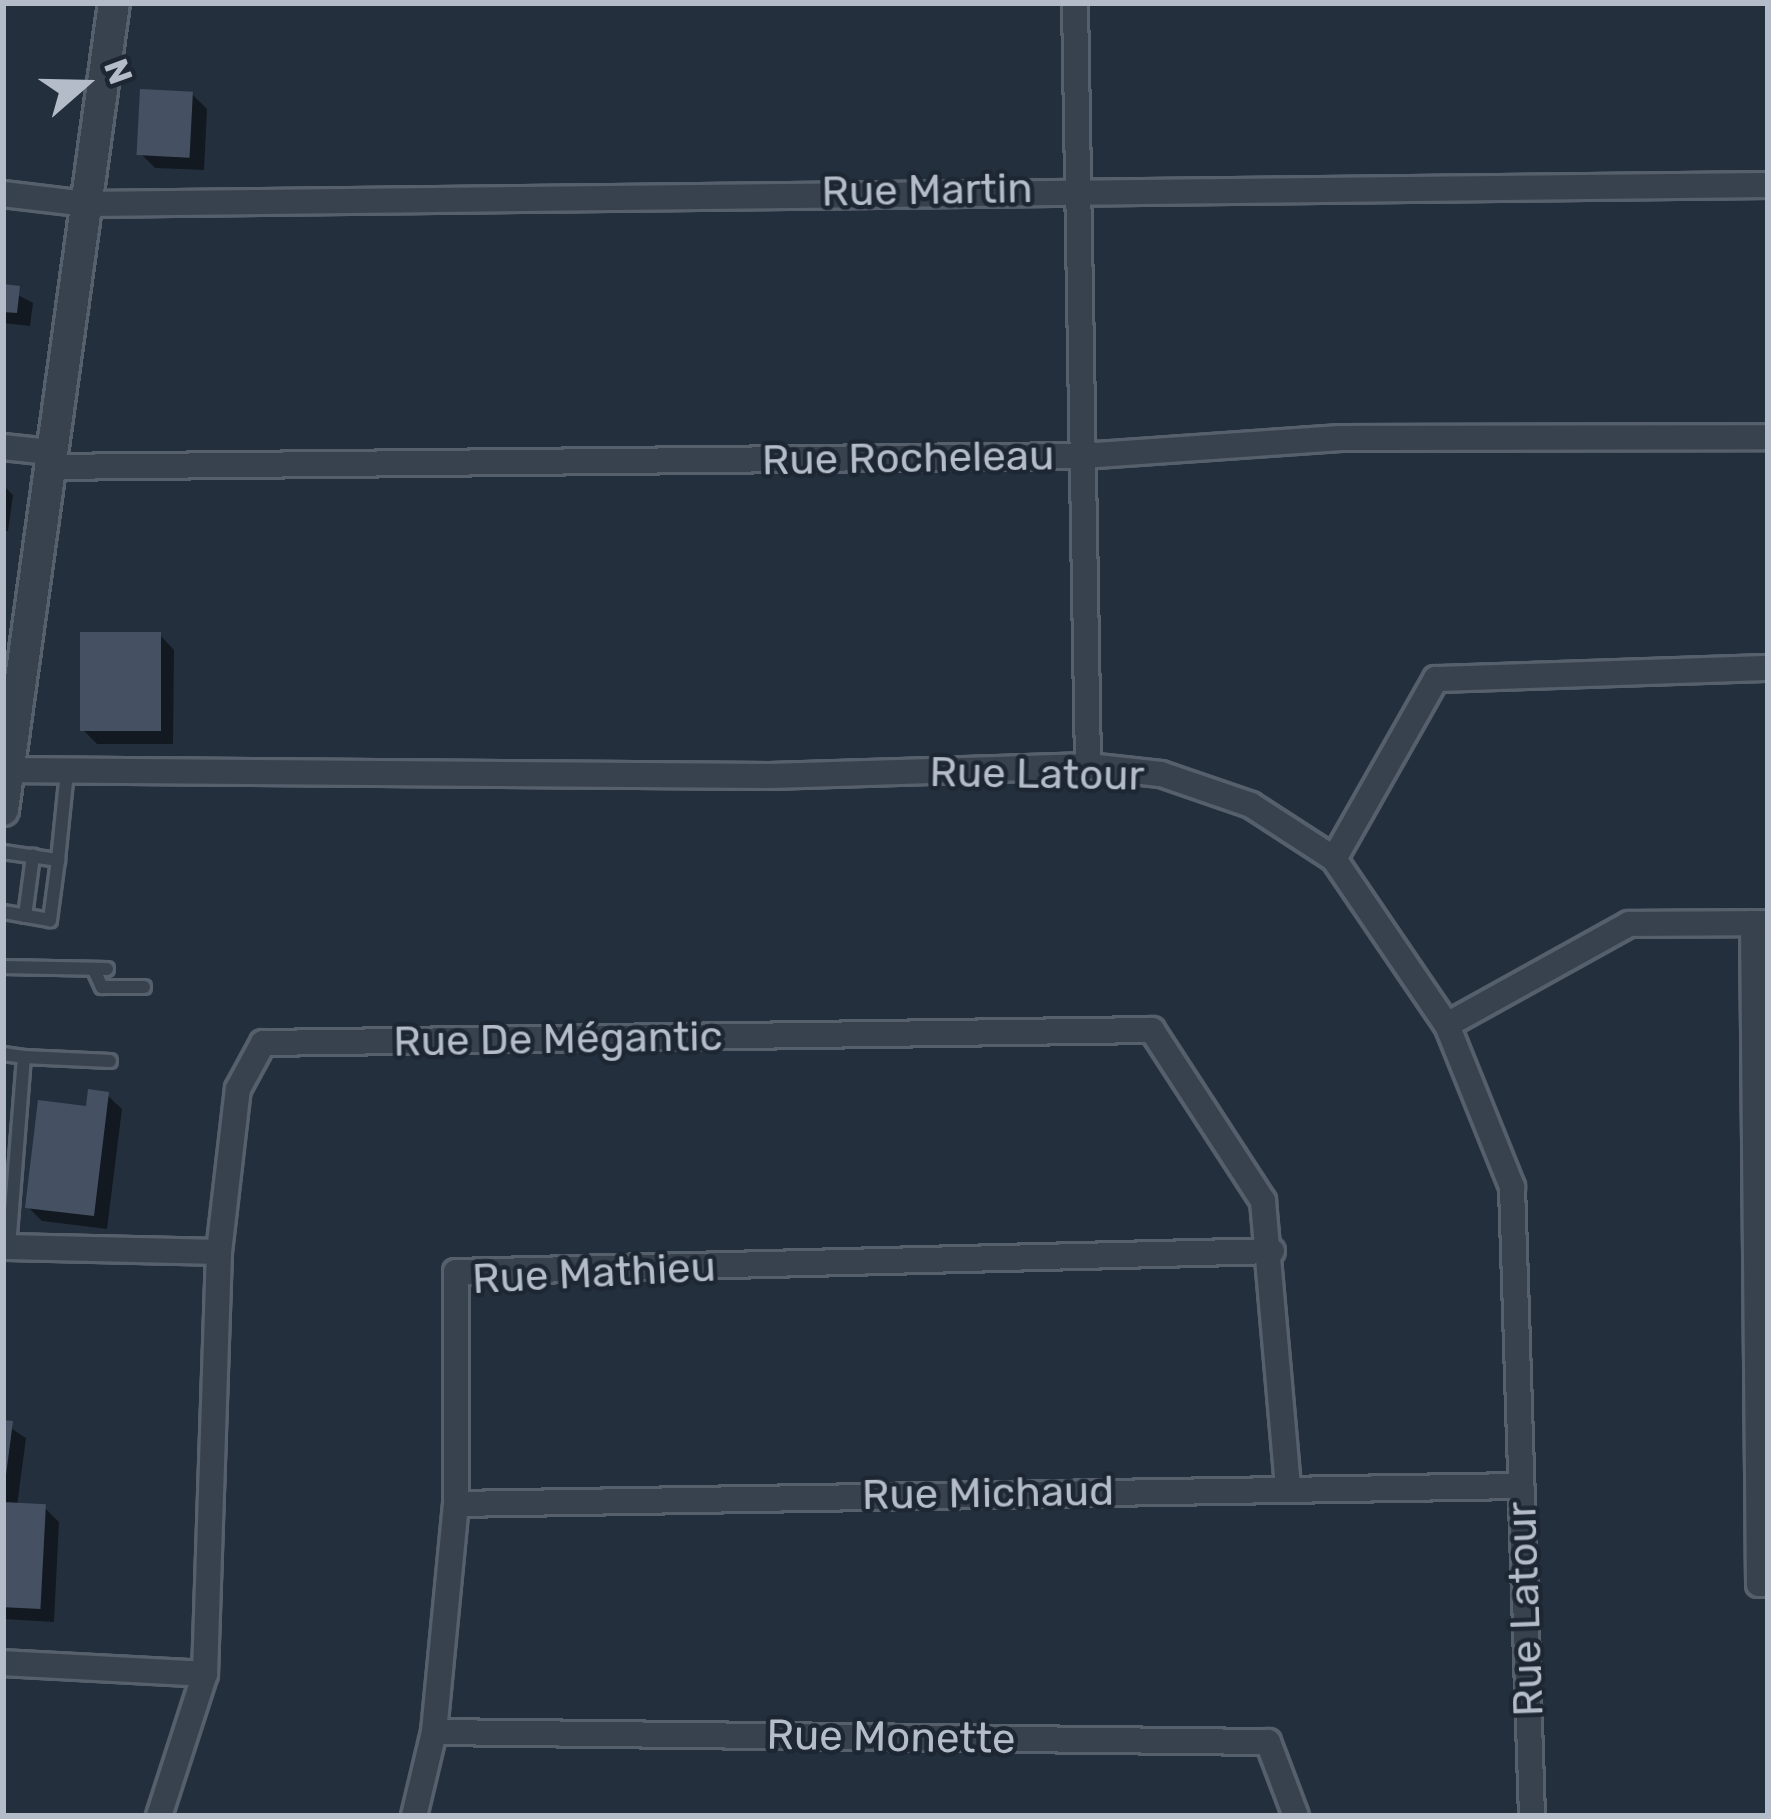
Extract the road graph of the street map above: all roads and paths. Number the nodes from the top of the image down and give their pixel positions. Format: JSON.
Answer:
{"nodes":[{"id":1,"x":114,"y":3,"type":"edge"},
{"id":2,"x":1075,"y":3,"type":"edge"},
{"id":3,"x":1768,"y":185,"type":"edge"},
{"id":4,"x":1078,"y":187,"type":"junction"},
{"id":5,"x":3,"y":194,"type":"edge"},
{"id":6,"x":87,"y":204,"type":"junction"},
{"id":7,"x":1768,"y":437,"type":"edge"},
{"id":8,"x":3,"y":447,"type":"edge"},
{"id":9,"x":1082,"y":456,"type":"junction"},
{"id":10,"x":49,"y":459,"type":"junction"},
{"id":11,"x":1768,"y":668,"type":"edge"},
{"id":12,"x":1088,"y":766,"type":"junction"},
{"id":13,"x":6,"y":770,"type":"edge"},
{"id":14,"x":67,"y":772,"type":"junction"},
{"id":15,"x":3,"y":810,"type":"edge"},
{"id":16,"x":3,"y":852,"type":"edge"},
{"id":17,"x":33,"y":856,"type":"junction"},
{"id":18,"x":1334,"y":859,"type":"junction"},
{"id":19,"x":58,"y":860,"type":"junction"},
{"id":20,"x":3,"y":912,"type":"edge"},
{"id":21,"x":25,"y":916,"type":"junction"},
{"id":22,"x":1761,"y":923,"type":"edge"},
{"id":23,"x":3,"y":967,"type":"edge"},
{"id":24,"x":144,"y":987,"type":"dead end"},
{"id":25,"x":1447,"y":1025,"type":"junction"},
{"id":26,"x":3,"y":1054,"type":"edge"},
{"id":27,"x":24,"y":1057,"type":"junction"},
{"id":28,"x":110,"y":1061,"type":"dead end"},
{"id":29,"x":6,"y":1247,"type":"edge"},
{"id":30,"x":1272,"y":1251,"type":"junction"},
{"id":31,"x":219,"y":1252,"type":"junction"},
{"id":32,"x":1288,"y":1486,"type":"junction"},
{"id":33,"x":1521,"y":1486,"type":"junction"},
{"id":34,"x":456,"y":1504,"type":"junction"},
{"id":35,"x":1768,"y":1584,"type":"edge"},
{"id":36,"x":3,"y":1663,"type":"edge"},
{"id":37,"x":205,"y":1674,"type":"junction"},
{"id":38,"x":434,"y":1732,"type":"junction"},
{"id":39,"x":159,"y":1816,"type":"edge"},
{"id":40,"x":415,"y":1816,"type":"edge"},
{"id":41,"x":1296,"y":1816,"type":"edge"},
{"id":42,"x":1532,"y":1816,"type":"edge"}],
"edges":[{"from":1,"to":6,"type":"street"},
{"from":2,"to":4,"type":"street"},
{"from":3,"to":4,"type":"street","name":"Rue Martin"},
{"from":4,"to":6,"type":"street","name":"Rue Martin"},
{"from":4,"to":9,"type":"street"},
{"from":5,"to":6,"type":"street","name":"Rue Martin"},
{"from":6,"to":10,"type":"street"},
{"from":7,"to":9,"type":"street","name":"Rue Rocheleau"},
{"from":8,"to":10,"type":"street","name":"Rue Rocheleau"},
{"from":9,"to":10,"type":"street","name":"Rue Rocheleau"},
{"from":9,"to":12,"type":"street"},
{"from":10,"to":13,"type":"street"},
{"from":11,"to":18,"type":"street"},
{"from":12,"to":14,"type":"street","name":"Rue Latour"},
{"from":12,"to":18,"type":"street","name":"Rue Latour"},
{"from":13,"to":14,"type":"street","name":"Rue Latour"},
{"from":13,"to":15,"type":"street"},
{"from":14,"to":19,"type":"lane"},
{"from":16,"to":17,"type":"lane"},
{"from":17,"to":19,"type":"lane"},
{"from":17,"to":21,"type":"lane"},
{"from":18,"to":25,"type":"street","name":"Rue Latour"},
{"from":19,"to":21,"type":"lane"},
{"from":20,"to":21,"type":"lane"},
{"from":22,"to":25,"type":"street"},
{"from":22,"to":35,"type":"street"},
{"from":23,"to":24,"type":"lane"},
{"from":25,"to":33,"type":"street","name":"Rue Latour"},
{"from":26,"to":27,"type":"lane"},
{"from":27,"to":28,"type":"lane"},
{"from":27,"to":29,"type":"lane"},
{"from":29,"to":31,"type":"street"},
{"from":30,"to":31,"type":"street","name":"Rue De Mégantic"},
{"from":30,"to":32,"type":"street","name":"Rue De Mégantic"},
{"from":30,"to":34,"type":"street","name":"Rue Mathieu"},
{"from":31,"to":37,"type":"street","name":"Rue De Mégantic"},
{"from":32,"to":33,"type":"street","name":"Rue Michaud"},
{"from":32,"to":34,"type":"street","name":"Rue Michaud"},
{"from":33,"to":42,"type":"street","name":"Rue Latour"},
{"from":34,"to":38,"type":"street","name":"Rue Mathieu"},
{"from":36,"to":37,"type":"street"},
{"from":37,"to":39,"type":"street","name":"Rue De Mégantic"},
{"from":38,"to":40,"type":"street","name":"Rue Mathieu"},
{"from":38,"to":41,"type":"street","name":"Rue Monette"}]}
